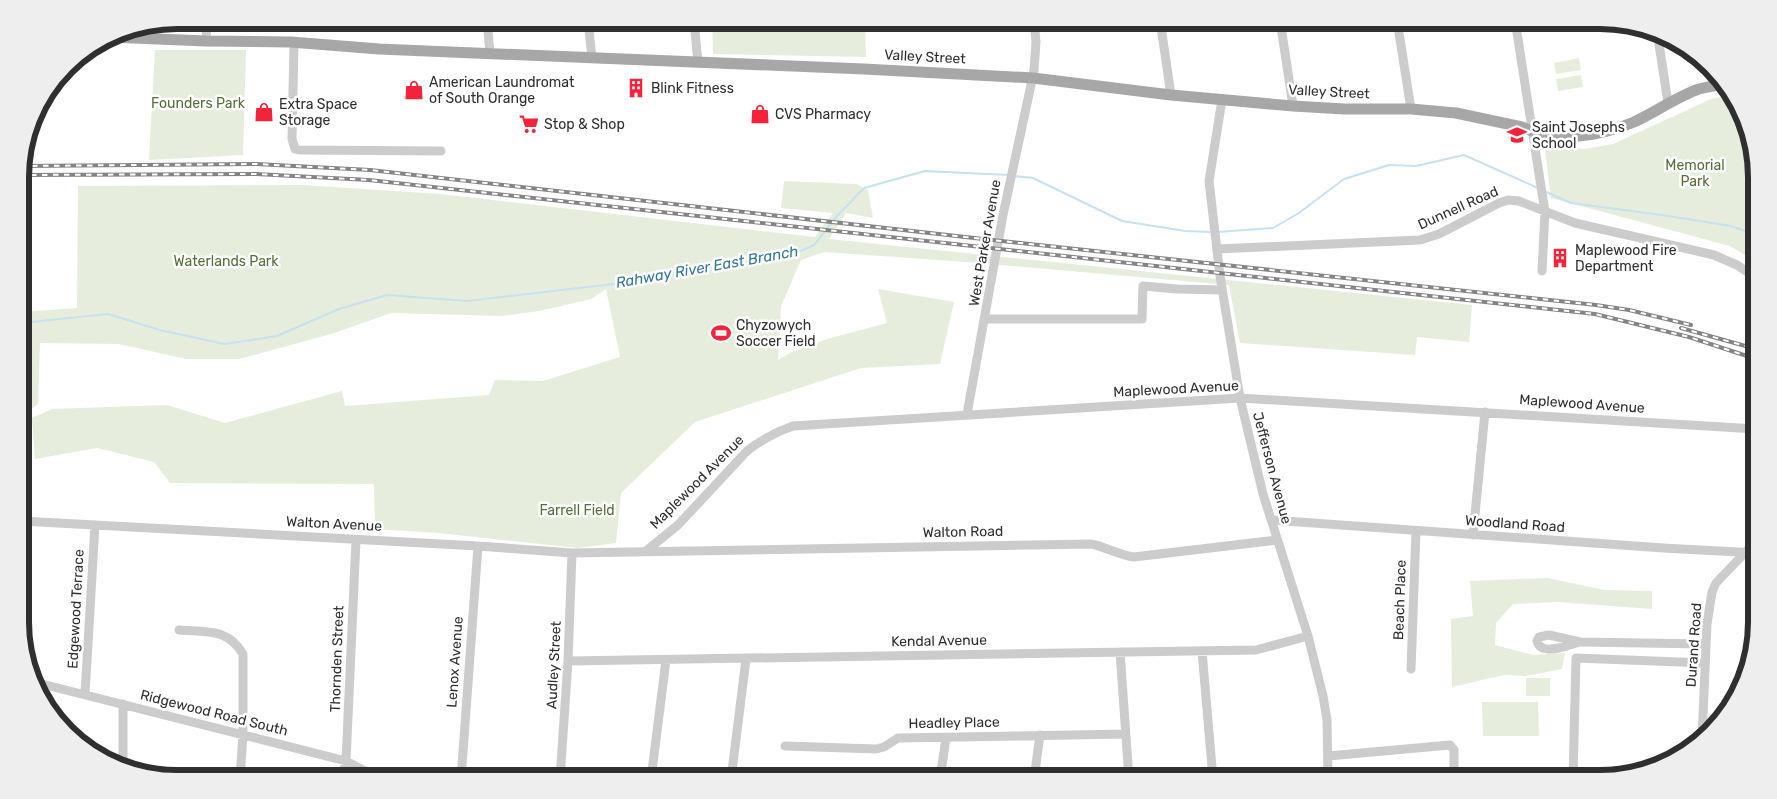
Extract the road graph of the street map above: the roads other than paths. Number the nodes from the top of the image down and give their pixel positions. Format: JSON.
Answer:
{"nodes":[{"id":1,"x":207,"y":29,"type":"edge"},
{"id":2,"x":488,"y":29,"type":"edge"},
{"id":3,"x":589,"y":29,"type":"edge"},
{"id":4,"x":695,"y":29,"type":"edge"},
{"id":5,"x":1034,"y":29,"type":"edge"},
{"id":6,"x":1161,"y":29,"type":"edge"},
{"id":7,"x":1281,"y":29,"type":"edge"},
{"id":8,"x":1398,"y":29,"type":"edge"},
{"id":9,"x":1516,"y":29,"type":"edge"},
{"id":10,"x":136,"y":35,"type":"edge"},
{"id":11,"x":1658,"y":41,"type":"edge"},
{"id":12,"x":206,"y":42,"type":"junction"},
{"id":13,"x":294,"y":43,"type":"junction"},
{"id":14,"x":490,"y":53,"type":"junction"},
{"id":15,"x":592,"y":58,"type":"junction"},
{"id":16,"x":698,"y":63,"type":"junction"},
{"id":17,"x":1033,"y":78,"type":"junction"},
{"id":18,"x":1717,"y":86,"type":"edge"},
{"id":19,"x":1171,"y":94,"type":"junction"},
{"id":20,"x":1222,"y":100,"type":"junction"},
{"id":21,"x":1668,"y":103,"type":"junction"},
{"id":22,"x":1293,"y":106,"type":"junction"},
{"id":23,"x":1410,"y":109,"type":"junction"},
{"id":24,"x":1532,"y":132,"type":"junction"},
{"id":25,"x":441,"y":151,"type":"dead end"},
{"id":26,"x":1545,"y":212,"type":"junction"},
{"id":27,"x":1217,"y":249,"type":"junction"},
{"id":28,"x":1542,"y":272,"type":"dead end"},
{"id":29,"x":1748,"y":273,"type":"edge"},
{"id":30,"x":1222,"y":290,"type":"junction"},
{"id":31,"x":985,"y":318,"type":"junction"},
{"id":32,"x":1240,"y":398,"type":"junction"},
{"id":33,"x":1484,"y":412,"type":"junction"},
{"id":34,"x":967,"y":414,"type":"junction"},
{"id":35,"x":1748,"y":428,"type":"edge"},
{"id":36,"x":1271,"y":520,"type":"junction"},
{"id":37,"x":29,"y":521,"type":"edge"},
{"id":38,"x":95,"y":525,"type":"junction"},
{"id":39,"x":1416,"y":531,"type":"junction"},
{"id":40,"x":1473,"y":535,"type":"junction"},
{"id":41,"x":356,"y":540,"type":"junction"},
{"id":42,"x":1277,"y":540,"type":"junction"},
{"id":43,"x":478,"y":546,"type":"junction"},
{"id":44,"x":1748,"y":549,"type":"edge"},
{"id":45,"x":645,"y":551,"type":"junction"},
{"id":46,"x":1745,"y":552,"type":"junction"},
{"id":47,"x":1748,"y":552,"type":"edge"},
{"id":48,"x":572,"y":553,"type":"junction"},
{"id":49,"x":180,"y":630,"type":"dead end"},
{"id":50,"x":1308,"y":636,"type":"junction"},
{"id":51,"x":1580,"y":642,"type":"dead end"},
{"id":52,"x":1706,"y":644,"type":"junction"},
{"id":53,"x":1202,"y":651,"type":"junction"},
{"id":54,"x":1120,"y":652,"type":"junction"},
{"id":55,"x":746,"y":659,"type":"junction"},
{"id":56,"x":666,"y":660,"type":"junction"},
{"id":57,"x":568,"y":661,"type":"junction"},
{"id":58,"x":1706,"y":663,"type":"junction"},
{"id":59,"x":1411,"y":669,"type":"dead end"},
{"id":60,"x":42,"y":683,"type":"edge"},
{"id":61,"x":85,"y":694,"type":"junction"},
{"id":62,"x":123,"y":704,"type":"junction"},
{"id":63,"x":1703,"y":728,"type":"edge"},
{"id":64,"x":243,"y":734,"type":"junction"},
{"id":65,"x":1126,"y":734,"type":"junction"},
{"id":66,"x":1040,"y":735,"type":"junction"},
{"id":67,"x":946,"y":738,"type":"junction"},
{"id":68,"x":785,"y":746,"type":"dead end"},
{"id":69,"x":1328,"y":756,"type":"junction"},
{"id":70,"x":123,"y":760,"type":"edge"},
{"id":71,"x":346,"y":761,"type":"junction"},
{"id":72,"x":241,"y":770,"type":"edge"},
{"id":73,"x":344,"y":770,"type":"edge"},
{"id":74,"x":363,"y":770,"type":"edge"},
{"id":75,"x":462,"y":770,"type":"edge"},
{"id":76,"x":561,"y":770,"type":"edge"},
{"id":77,"x":652,"y":770,"type":"edge"},
{"id":78,"x":732,"y":770,"type":"edge"},
{"id":79,"x":941,"y":770,"type":"edge"},
{"id":80,"x":1035,"y":770,"type":"edge"},
{"id":81,"x":1128,"y":770,"type":"edge"},
{"id":82,"x":1212,"y":770,"type":"edge"},
{"id":83,"x":1328,"y":770,"type":"edge"},
{"id":84,"x":1454,"y":770,"type":"edge"},
{"id":85,"x":1573,"y":770,"type":"edge"}],
"edges":[{"from":1,"to":12,"type":"street"},
{"from":2,"to":14,"type":"street"},
{"from":3,"to":15,"type":"street"},
{"from":4,"to":16,"type":"street"},
{"from":5,"to":17,"type":"street","name":"West Parker Avenue"},
{"from":6,"to":19,"type":"street"},
{"from":7,"to":22,"type":"street"},
{"from":8,"to":23,"type":"street"},
{"from":9,"to":24,"type":"street"},
{"from":10,"to":12,"type":"main road","name":"Valley Street"},
{"from":11,"to":21,"type":"street"},
{"from":12,"to":13,"type":"main road","name":"Valley Street"},
{"from":13,"to":14,"type":"main road","name":"Valley Street"},
{"from":13,"to":25,"type":"street"},
{"from":14,"to":15,"type":"main road","name":"Valley Street"},
{"from":15,"to":16,"type":"main road","name":"Valley Street"},
{"from":16,"to":17,"type":"main road","name":"Valley Street"},
{"from":17,"to":19,"type":"main road","name":"Valley Street"},
{"from":17,"to":31,"type":"street","name":"West Parker Avenue"},
{"from":18,"to":21,"type":"main road","name":"Valley Street"},
{"from":19,"to":20,"type":"main road","name":"Valley Street"},
{"from":20,"to":22,"type":"main road","name":"Valley Street"},
{"from":20,"to":27,"type":"street","name":"Jefferson Avenue"},
{"from":21,"to":24,"type":"main road","name":"Valley Street"},
{"from":22,"to":23,"type":"main road","name":"Valley Street"},
{"from":23,"to":24,"type":"main road","name":"Valley Street"},
{"from":24,"to":26,"type":"street"},
{"from":26,"to":27,"type":"street","name":"Dunnell Road"},
{"from":26,"to":28,"type":"street"},
{"from":26,"to":29,"type":"street","name":"Dunnell Road"},
{"from":27,"to":30,"type":"street","name":"Jefferson Avenue"},
{"from":30,"to":31,"type":"street"},
{"from":30,"to":32,"type":"street","name":"Jefferson Avenue"},
{"from":31,"to":34,"type":"street","name":"West Parker Avenue"},
{"from":32,"to":33,"type":"street","name":"Maplewood Avenue"},
{"from":32,"to":34,"type":"street","name":"Maplewood Avenue"},
{"from":32,"to":36,"type":"street","name":"Jefferson Avenue"},
{"from":33,"to":35,"type":"street","name":"Maplewood Avenue"},
{"from":33,"to":40,"type":"street"},
{"from":34,"to":45,"type":"street","name":"Maplewood Avenue"},
{"from":36,"to":39,"type":"street","name":"Woodland Road"},
{"from":36,"to":42,"type":"street","name":"Jefferson Avenue"},
{"from":37,"to":38,"type":"street","name":"Walton Avenue"},
{"from":38,"to":41,"type":"street","name":"Walton Avenue"},
{"from":38,"to":61,"type":"street","name":"Edgewood Terrace"},
{"from":39,"to":40,"type":"street","name":"Woodland Road"},
{"from":39,"to":59,"type":"street","name":"Beach Place"},
{"from":40,"to":46,"type":"street","name":"Woodland Road"},
{"from":41,"to":43,"type":"street","name":"Walton Avenue"},
{"from":41,"to":71,"type":"street","name":"Thornden Street"},
{"from":42,"to":45,"type":"street","name":"Walton Road"},
{"from":42,"to":50,"type":"street","name":"Jefferson Avenue"},
{"from":43,"to":48,"type":"street","name":"Walton Avenue"},
{"from":43,"to":75,"type":"street","name":"Lenox Avenue"},
{"from":44,"to":46,"type":"street","name":"Durand Road"},
{"from":45,"to":48,"type":"street","name":"Walton Avenue"},
{"from":46,"to":47,"type":"street","name":"Woodland Road"},
{"from":46,"to":52,"type":"street","name":"Durand Road"},
{"from":48,"to":57,"type":"street","name":"Audley Street"},
{"from":49,"to":64,"type":"street"},
{"from":50,"to":53,"type":"street","name":"Kendal Avenue"},
{"from":50,"to":69,"type":"street","name":"Jefferson Avenue"},
{"from":51,"to":52,"type":"street"},
{"from":52,"to":58,"type":"street","name":"Durand Road"},
{"from":53,"to":54,"type":"street","name":"Kendal Avenue"},
{"from":53,"to":82,"type":"street"},
{"from":54,"to":55,"type":"street","name":"Kendal Avenue"},
{"from":54,"to":65,"type":"street"},
{"from":55,"to":56,"type":"street","name":"Kendal Avenue"},
{"from":55,"to":78,"type":"street"},
{"from":56,"to":57,"type":"street","name":"Kendal Avenue"},
{"from":56,"to":77,"type":"street"},
{"from":57,"to":76,"type":"street","name":"Audley Street"},
{"from":58,"to":63,"type":"street","name":"Durand Road"},
{"from":58,"to":85,"type":"street"},
{"from":60,"to":61,"type":"street","name":"Ridgewood Road South"},
{"from":61,"to":62,"type":"street","name":"Ridgewood Road South"},
{"from":62,"to":64,"type":"street","name":"Ridgewood Road South"},
{"from":62,"to":70,"type":"street"},
{"from":64,"to":71,"type":"street","name":"Ridgewood Road South"},
{"from":64,"to":72,"type":"street"},
{"from":65,"to":66,"type":"street","name":"Headley Place"},
{"from":65,"to":81,"type":"street"},
{"from":66,"to":67,"type":"street","name":"Headley Place"},
{"from":66,"to":80,"type":"street"},
{"from":67,"to":68,"type":"street","name":"Headley Place"},
{"from":67,"to":79,"type":"street"},
{"from":69,"to":83,"type":"street","name":"Jefferson Avenue"},
{"from":69,"to":84,"type":"street"},
{"from":71,"to":73,"type":"street","name":"Thornden Street"},
{"from":71,"to":74,"type":"street","name":"Ridgewood Road South"}]}
